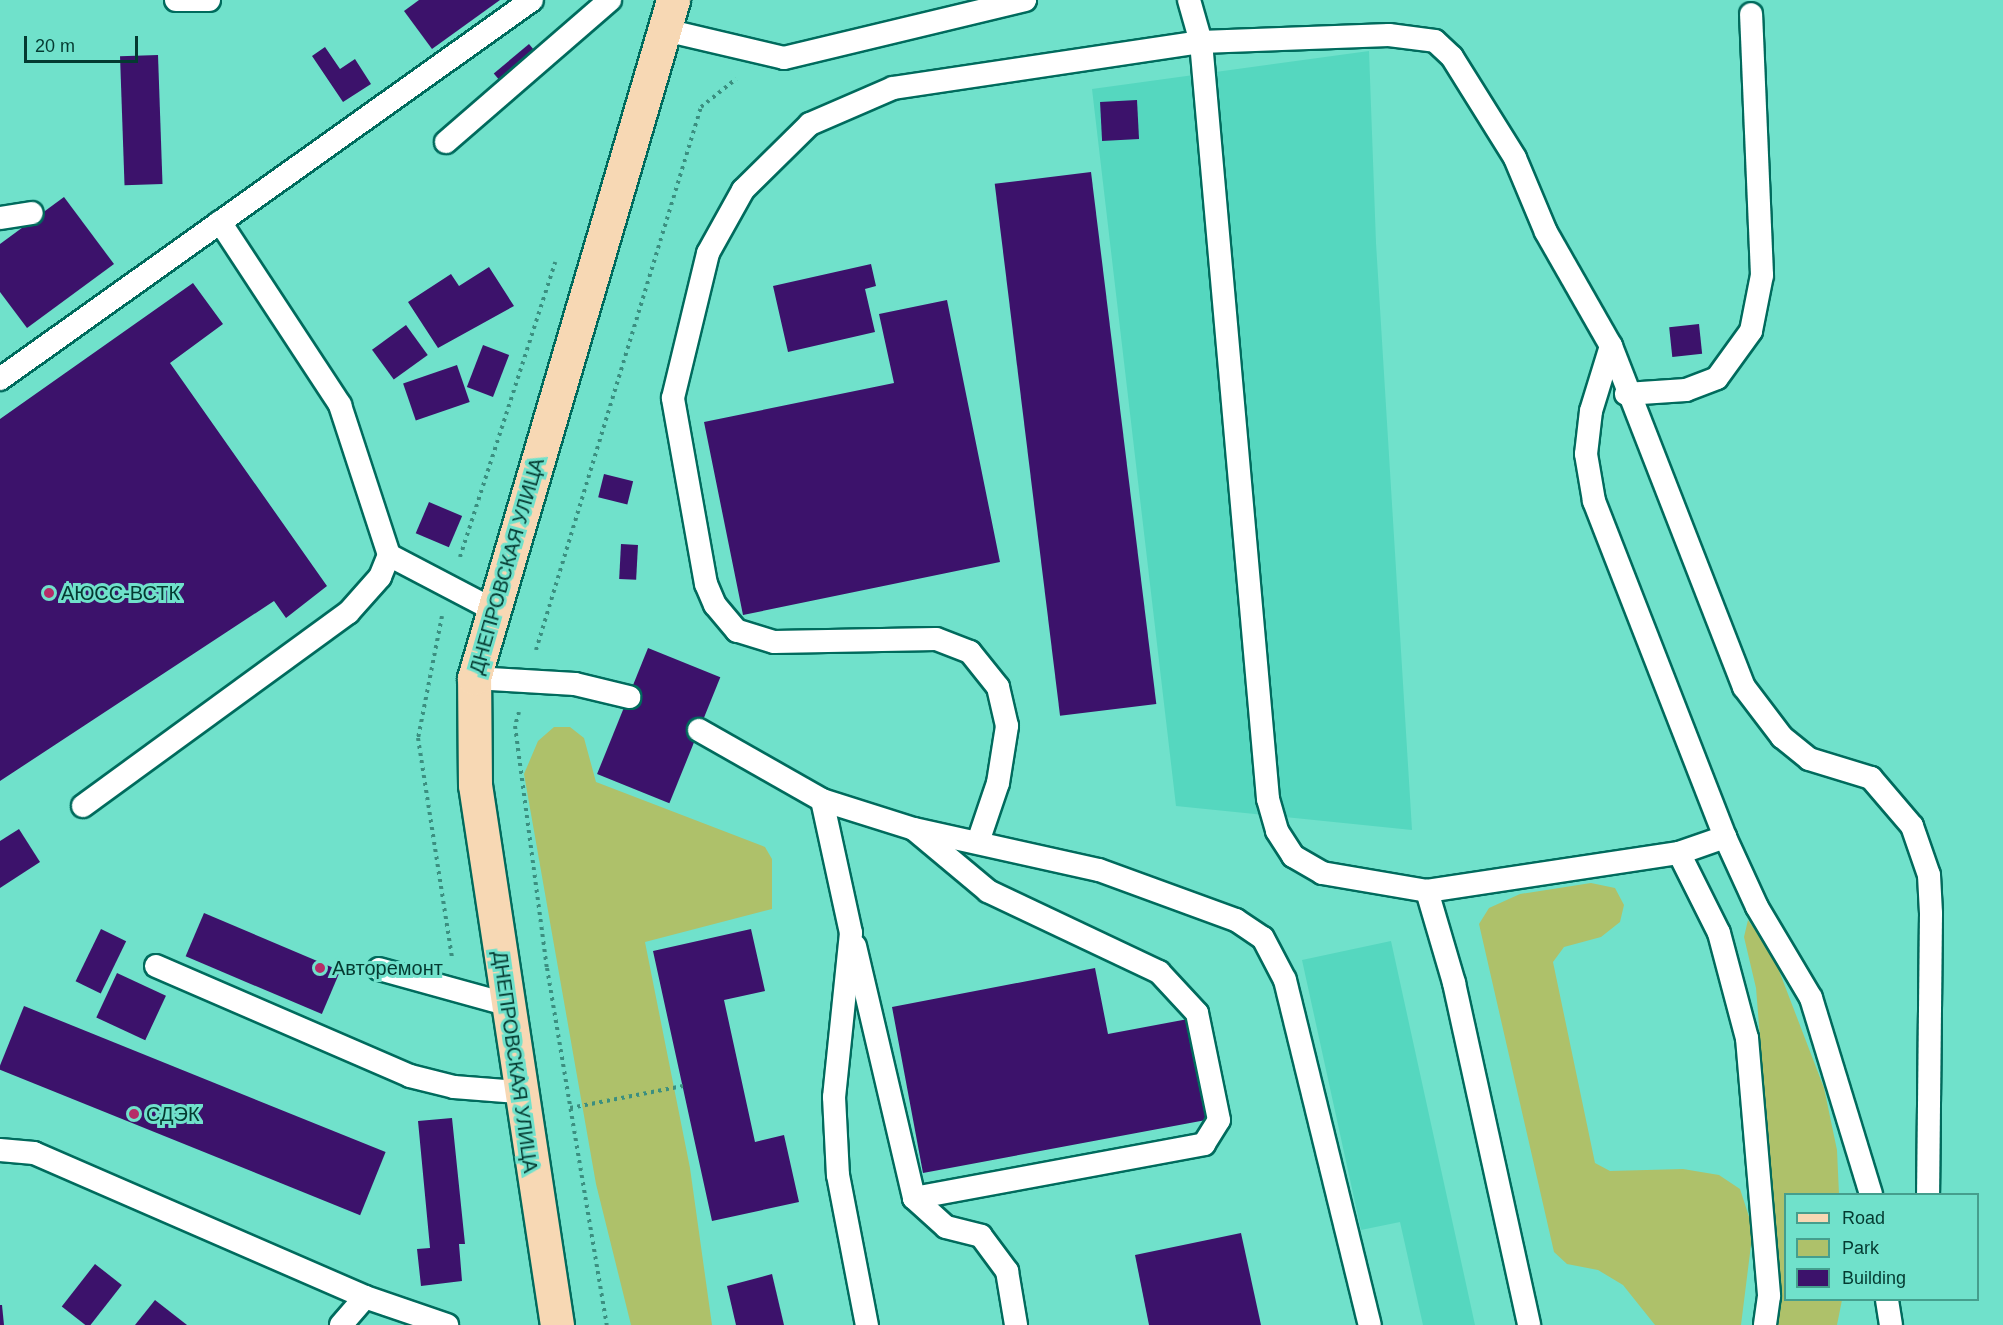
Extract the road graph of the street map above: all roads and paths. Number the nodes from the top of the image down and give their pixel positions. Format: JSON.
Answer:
{"nodes":[{"id":1,"x":176,"y":0,"type":"edge"},
{"id":2,"x":209,"y":0,"type":"edge"},
{"id":3,"x":532,"y":0,"type":"edge"},
{"id":4,"x":610,"y":0,"type":"edge"},
{"id":5,"x":1025,"y":0,"type":"edge"},
{"id":6,"x":1189,"y":0,"type":"edge"},
{"id":7,"x":1750,"y":14,"type":"dead end"},
{"id":8,"x":669,"y":15,"type":"edge"},
{"id":9,"x":1201,"y":42,"type":"junction"},
{"id":10,"x":446,"y":142,"type":"dead end"},
{"id":11,"x":32,"y":213,"type":"dead end"},
{"id":12,"x":0,"y":218,"type":"edge"},
{"id":13,"x":220,"y":222,"type":"junction"},
{"id":14,"x":1611,"y":346,"type":"junction"},
{"id":15,"x":0,"y":379,"type":"edge"},
{"id":16,"x":1626,"y":394,"type":"junction"},
{"id":17,"x":389,"y":555,"type":"junction"},
{"id":18,"x":492,"y":609,"type":"junction"},
{"id":19,"x":474,"y":678,"type":"junction"},
{"id":20,"x":629,"y":697,"type":"dead end"},
{"id":21,"x":699,"y":729,"type":"dead end"},
{"id":22,"x":822,"y":800,"type":"junction"},
{"id":23,"x":83,"y":806,"type":"dead end"},
{"id":24,"x":914,"y":829,"type":"junction"},
{"id":25,"x":1725,"y":837,"type":"junction"},
{"id":26,"x":978,"y":842,"type":"junction"},
{"id":27,"x":1679,"y":853,"type":"junction"},
{"id":28,"x":1427,"y":891,"type":"junction"},
{"id":29,"x":851,"y":933,"type":"junction"},
{"id":30,"x":156,"y":966,"type":"dead end"},
{"id":31,"x":379,"y":969,"type":"dead end"},
{"id":32,"x":506,"y":1005,"type":"junction"},
{"id":33,"x":683,"y":1086,"type":"dead end"},
{"id":34,"x":518,"y":1092,"type":"junction"},
{"id":35,"x":570,"y":1108,"type":"dead end"},
{"id":36,"x":0,"y":1150,"type":"edge"},
{"id":37,"x":1871,"y":1193,"type":"edge"},
{"id":38,"x":1928,"y":1193,"type":"edge"},
{"id":39,"x":914,"y":1198,"type":"junction"},
{"id":40,"x":365,"y":1297,"type":"junction"},
{"id":41,"x":1887,"y":1301,"type":"edge"},
{"id":42,"x":412,"y":1320,"type":"edge"},
{"id":43,"x":341,"y":1325,"type":"edge"},
{"id":44,"x":447,"y":1325,"type":"edge"},
{"id":45,"x":557,"y":1325,"type":"edge"},
{"id":46,"x":867,"y":1325,"type":"edge"},
{"id":47,"x":1016,"y":1325,"type":"edge"},
{"id":48,"x":1370,"y":1325,"type":"edge"},
{"id":49,"x":1529,"y":1325,"type":"edge"},
{"id":50,"x":1765,"y":1325,"type":"edge"},
{"id":51,"x":1892,"y":1325,"type":"edge"}],
"edges":[{"from":1,"to":2,"type":"lane"},
{"from":3,"to":13,"type":"lane"},
{"from":4,"to":10,"type":"lane"},
{"from":5,"to":8,"type":"lane"},
{"from":6,"to":9,"type":"lane"},
{"from":7,"to":16,"type":"lane"},
{"from":8,"to":18,"type":"main road","name":"ДНЕПРОВСКАЯ УЛИЦА"},
{"from":9,"to":14,"type":"lane"},
{"from":9,"to":26,"type":"lane"},
{"from":9,"to":28,"type":"lane"},
{"from":11,"to":12,"type":"lane"},
{"from":13,"to":15,"type":"lane"},
{"from":13,"to":17,"type":"lane"},
{"from":14,"to":16,"type":"lane"},
{"from":14,"to":25,"type":"lane"},
{"from":16,"to":38,"type":"lane"},
{"from":17,"to":18,"type":"lane"},
{"from":17,"to":23,"type":"lane"},
{"from":18,"to":19,"type":"main road","name":"ДНЕПРОВСКАЯ УЛИЦА"},
{"from":19,"to":20,"type":"lane"},
{"from":19,"to":32,"type":"main road","name":"ДНЕПРОВСКАЯ УЛИЦА"},
{"from":21,"to":22,"type":"lane"},
{"from":22,"to":24,"type":"lane"},
{"from":22,"to":29,"type":"lane"},
{"from":24,"to":26,"type":"lane"},
{"from":24,"to":39,"type":"lane"},
{"from":25,"to":27,"type":"lane"},
{"from":25,"to":37,"type":"lane"},
{"from":26,"to":48,"type":"lane"},
{"from":27,"to":28,"type":"lane"},
{"from":27,"to":50,"type":"lane"},
{"from":28,"to":49,"type":"lane"},
{"from":29,"to":39,"type":"lane"},
{"from":29,"to":46,"type":"lane"},
{"from":30,"to":34,"type":"lane"},
{"from":31,"to":32,"type":"lane"},
{"from":32,"to":34,"type":"main road","name":"ДНЕПРОВСКАЯ УЛИЦА"},
{"from":33,"to":35,"type":"path"},
{"from":34,"to":45,"type":"main road","name":"ДНЕПРОВСКАЯ УЛИЦА"},
{"from":36,"to":40,"type":"lane"},
{"from":39,"to":47,"type":"lane"},
{"from":40,"to":42,"type":"lane"},
{"from":40,"to":43,"type":"lane"},
{"from":41,"to":51,"type":"lane"},
{"from":42,"to":44,"type":"lane"}]}
